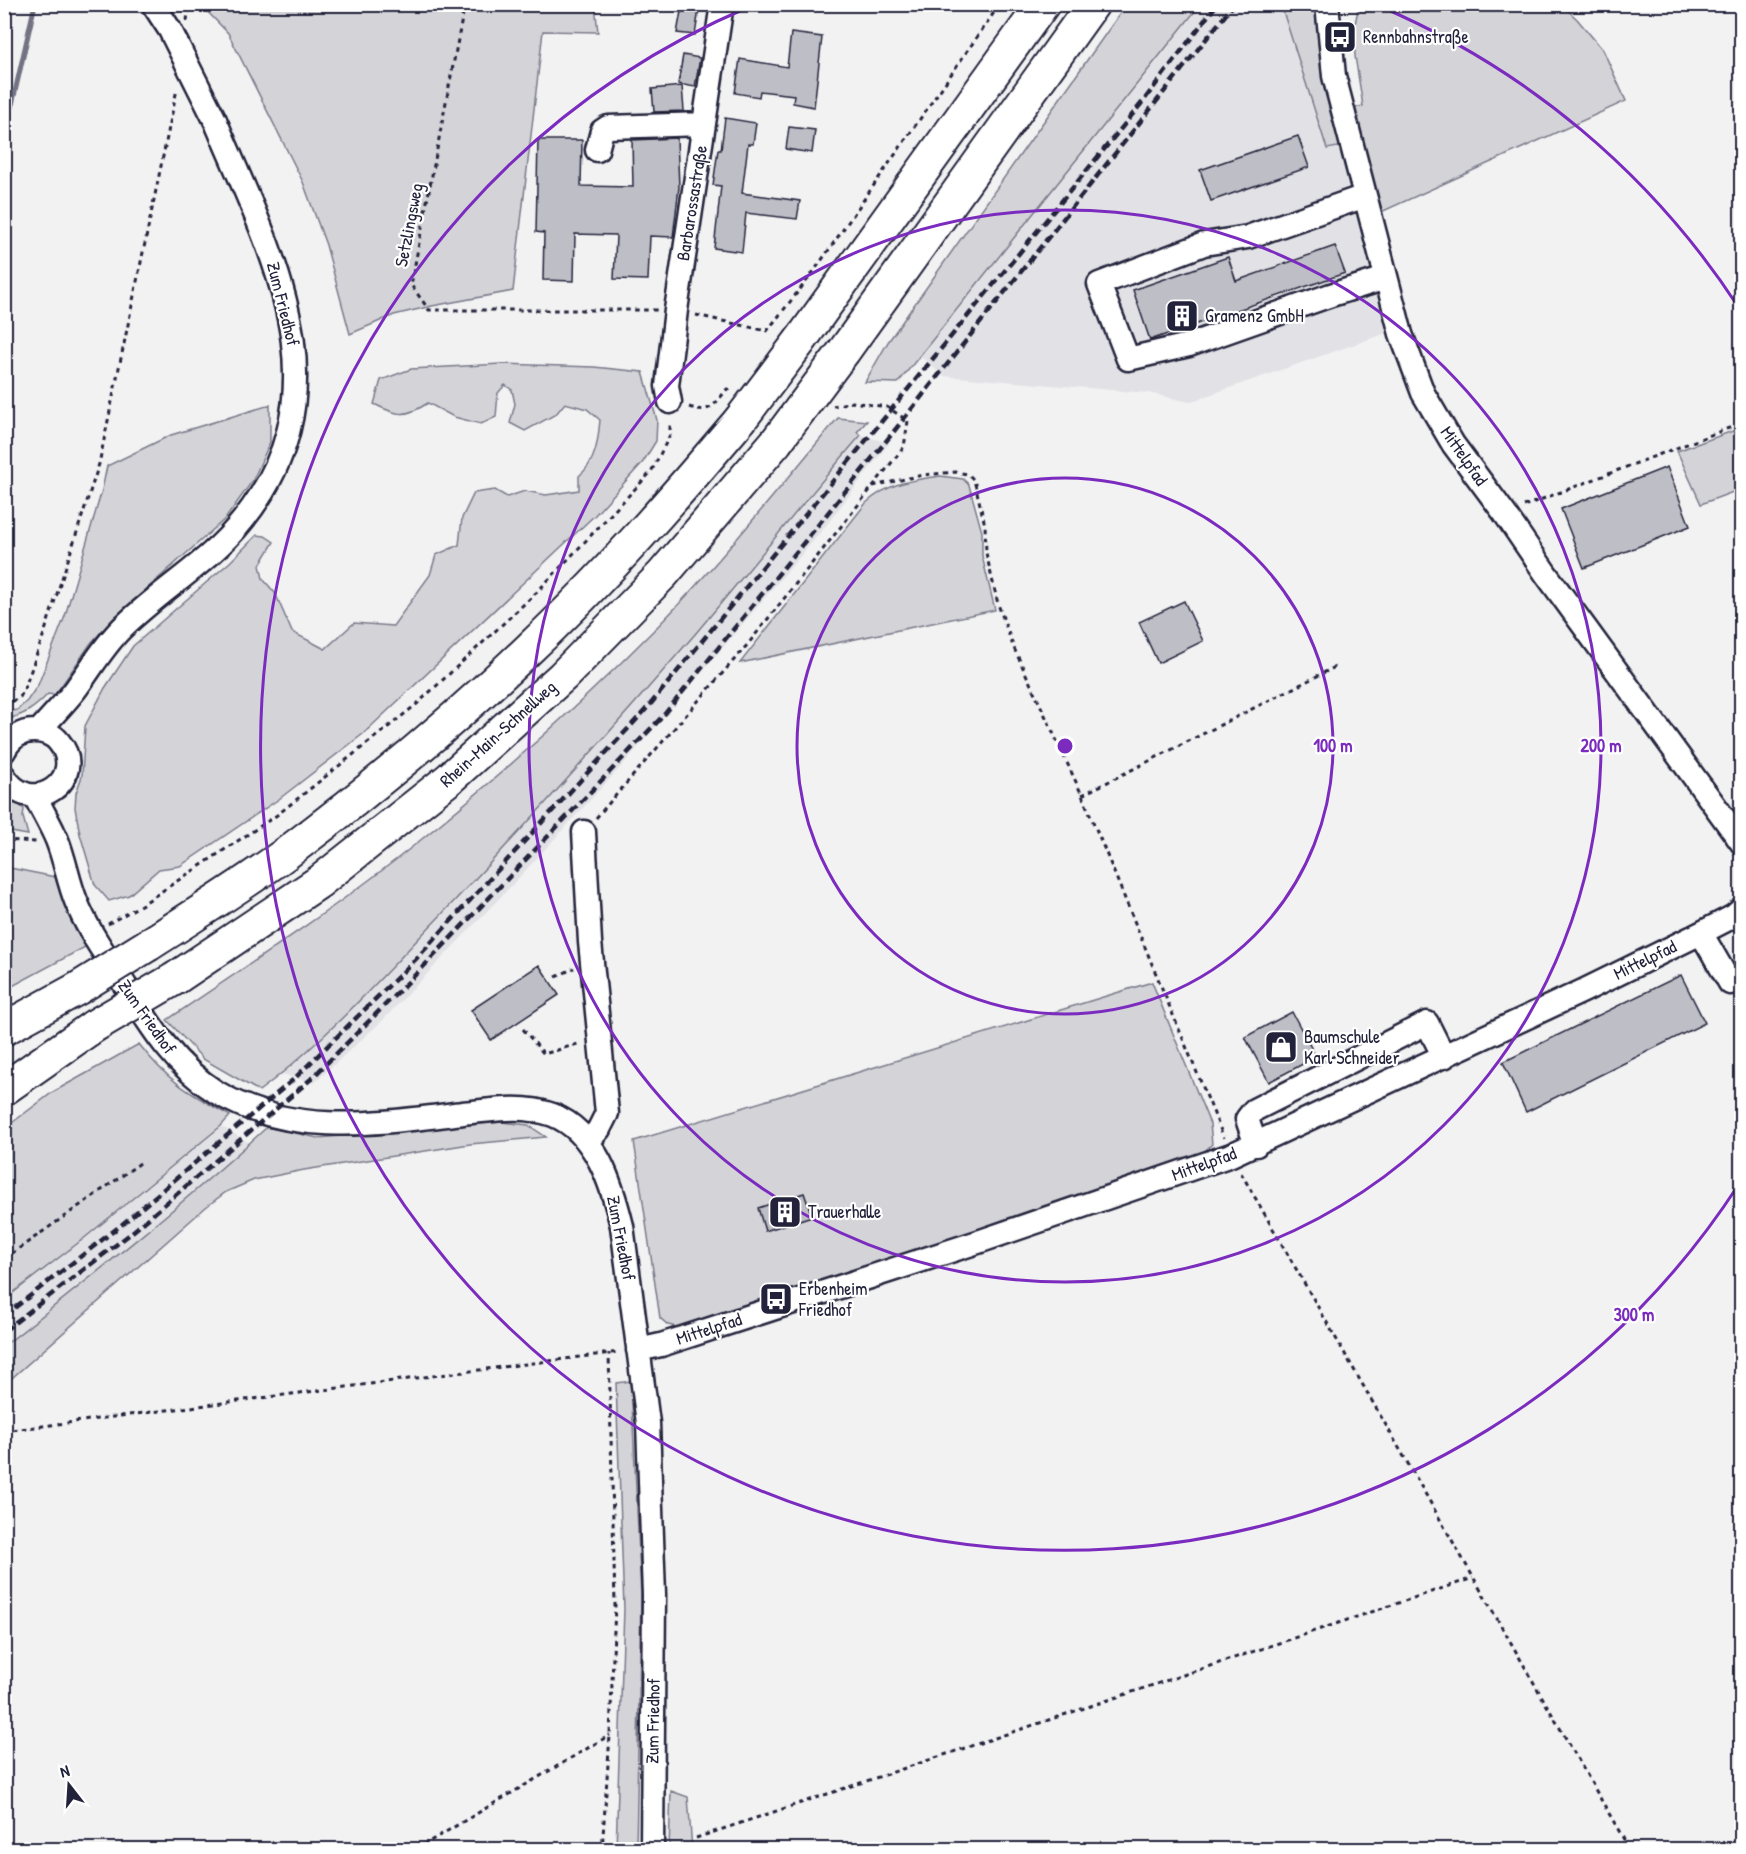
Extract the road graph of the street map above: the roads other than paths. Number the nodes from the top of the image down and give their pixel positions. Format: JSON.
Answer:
{"nodes":[{"id":1,"x":153,"y":4,"type":"edge"},
{"id":2,"x":722,"y":4,"type":"edge"},
{"id":3,"x":1043,"y":4,"type":"edge"},
{"id":4,"x":1093,"y":4,"type":"edge"},
{"id":5,"x":1327,"y":4,"type":"edge"},
{"id":6,"x":704,"y":124,"type":"junction"},
{"id":7,"x":597,"y":150,"type":"dead end"},
{"id":8,"x":1365,"y":196,"type":"junction"},
{"id":9,"x":1386,"y":278,"type":"junction"},
{"id":10,"x":668,"y":394,"type":"road end"},
{"id":11,"x":49,"y":736,"type":"junction"},
{"id":12,"x":5,"y":748,"type":"edge"},
{"id":13,"x":4,"y":776,"type":"edge"},
{"id":14,"x":44,"y":793,"type":"junction"},
{"id":15,"x":584,"y":832,"type":"road end"},
{"id":16,"x":1742,"y":843,"type":"edge"},
{"id":17,"x":1742,"y":909,"type":"edge"},
{"id":18,"x":1701,"y":933,"type":"junction"},
{"id":19,"x":1730,"y":984,"type":"dead end"},
{"id":20,"x":94,"y":1026,"type":"junction"},
{"id":21,"x":4,"y":1029,"type":"edge"},
{"id":22,"x":1444,"y":1057,"type":"junction"},
{"id":23,"x":4,"y":1074,"type":"edge"},
{"id":24,"x":4,"y":1089,"type":"edge"},
{"id":25,"x":588,"y":1143,"type":"junction"},
{"id":26,"x":1256,"y":1144,"type":"junction"},
{"id":27,"x":638,"y":1350,"type":"junction"},
{"id":28,"x":652,"y":1850,"type":"edge"}],
"edges":[{"from":1,"to":11,"type":"street","name":"Zum Friedhof","bridge":true},
{"from":2,"to":6,"type":"street","name":"Barbarossastraße"},
{"from":3,"to":21,"type":"highway","bridge":true},
{"from":4,"to":20,"type":"highway","name":"Rhein-Main-Schnellweg","bridge":true},
{"from":5,"to":8,"type":"street","name":"Mittelpfad"},
{"from":6,"to":7,"type":"street"},
{"from":6,"to":10,"type":"street","name":"Barbarossastraße"},
{"from":8,"to":9,"type":"street","name":"Mittelpfad"},
{"from":8,"to":9,"type":"street"},
{"from":9,"to":16,"type":"street","name":"Mittelpfad"},
{"from":11,"to":12,"type":"street"},
{"from":11,"to":14,"type":"street","name":"Zum Friedhof"},
{"from":13,"to":14,"type":"street"},
{"from":14,"to":25,"type":"street","name":"Zum Friedhof"},
{"from":15,"to":25,"type":"street"},
{"from":17,"to":18,"type":"street","name":"Mittelpfad"},
{"from":18,"to":19,"type":"street"},
{"from":18,"to":22,"type":"street","name":"Mittelpfad"},
{"from":20,"to":23,"type":"highway"},
{"from":20,"to":24,"type":"highway"},
{"from":22,"to":26,"type":"street","name":"Mittelpfad"},
{"from":22,"to":26,"type":"street"},
{"from":25,"to":27,"type":"street","name":"Zum Friedhof"},
{"from":26,"to":27,"type":"street","name":"Mittelpfad"},
{"from":27,"to":28,"type":"street","name":"Zum Friedhof"}]}
